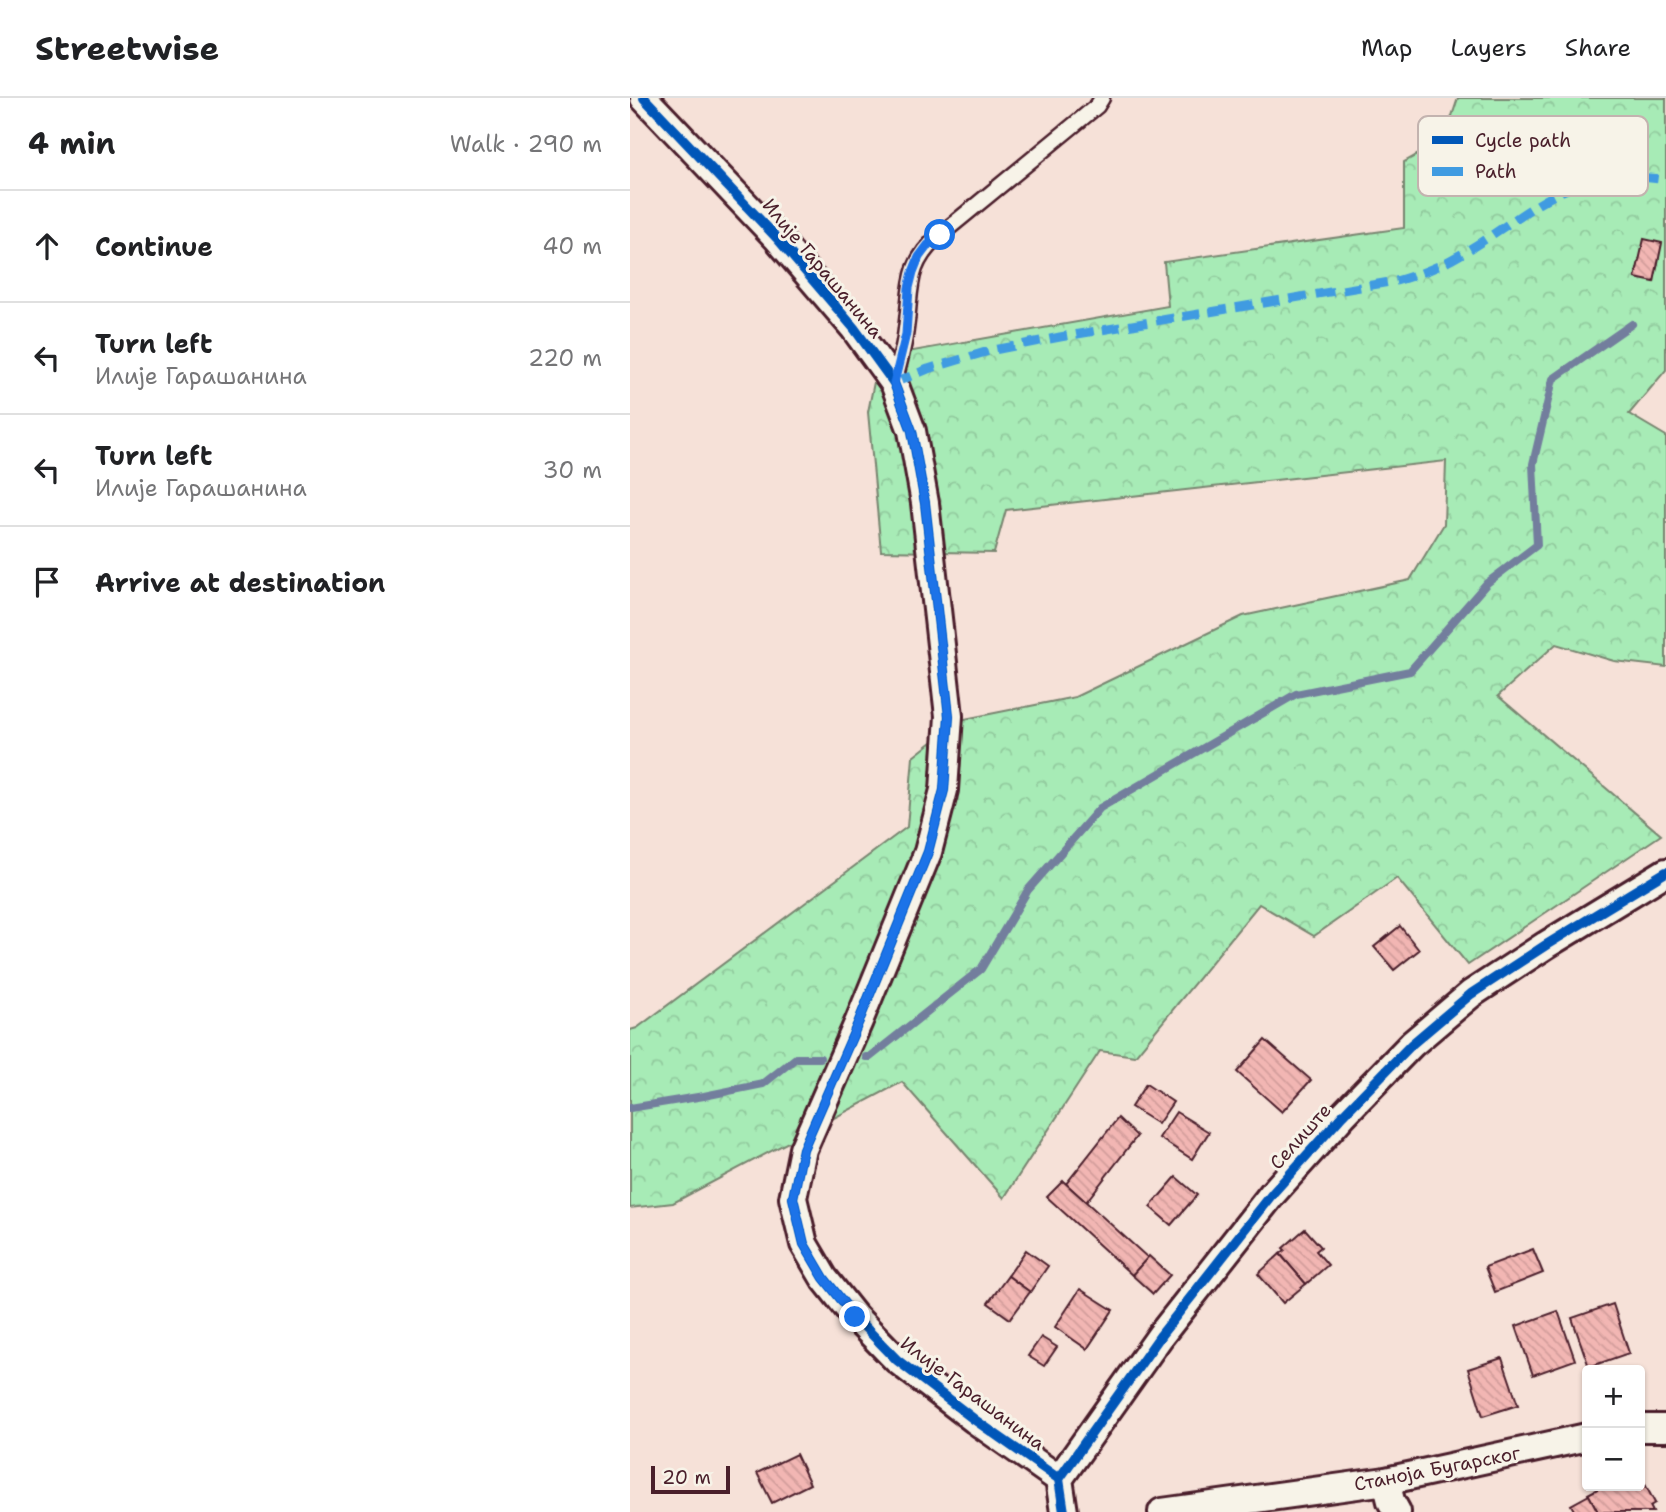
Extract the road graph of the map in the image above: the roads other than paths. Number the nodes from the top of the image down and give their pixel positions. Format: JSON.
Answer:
{"nodes":[{"id":1,"x":644,"y":98,"type":"edge"},
{"id":2,"x":1102,"y":98,"type":"edge"},
{"id":3,"x":894,"y":383,"type":"junction"},
{"id":4,"x":1666,"y":873,"type":"edge"},
{"id":5,"x":1666,"y":1427,"type":"edge"},
{"id":6,"x":1645,"y":1428,"type":"edge"},
{"id":7,"x":1582,"y":1438,"type":"edge"},
{"id":8,"x":1059,"y":1479,"type":"junction"},
{"id":9,"x":1386,"y":1481,"type":"junction"},
{"id":10,"x":1064,"y":1512,"type":"edge"},
{"id":11,"x":1162,"y":1512,"type":"edge"},
{"id":12,"x":1397,"y":1512,"type":"edge"}],
"edges":[{"from":1,"to":3,"type":"street","name":"Илије Гарашанина"},
{"from":2,"to":3,"type":"lane"},
{"from":3,"to":8,"type":"street","name":"Илије Гарашанина"},
{"from":4,"to":8,"type":"street","name":"Селиште"},
{"from":5,"to":6,"type":"street"},
{"from":7,"to":9,"type":"street","name":"Станоја Бугарског"},
{"from":8,"to":10,"type":"street"},
{"from":9,"to":11,"type":"street","name":"Станоја Бугарског"},
{"from":9,"to":12,"type":"street"}]}
